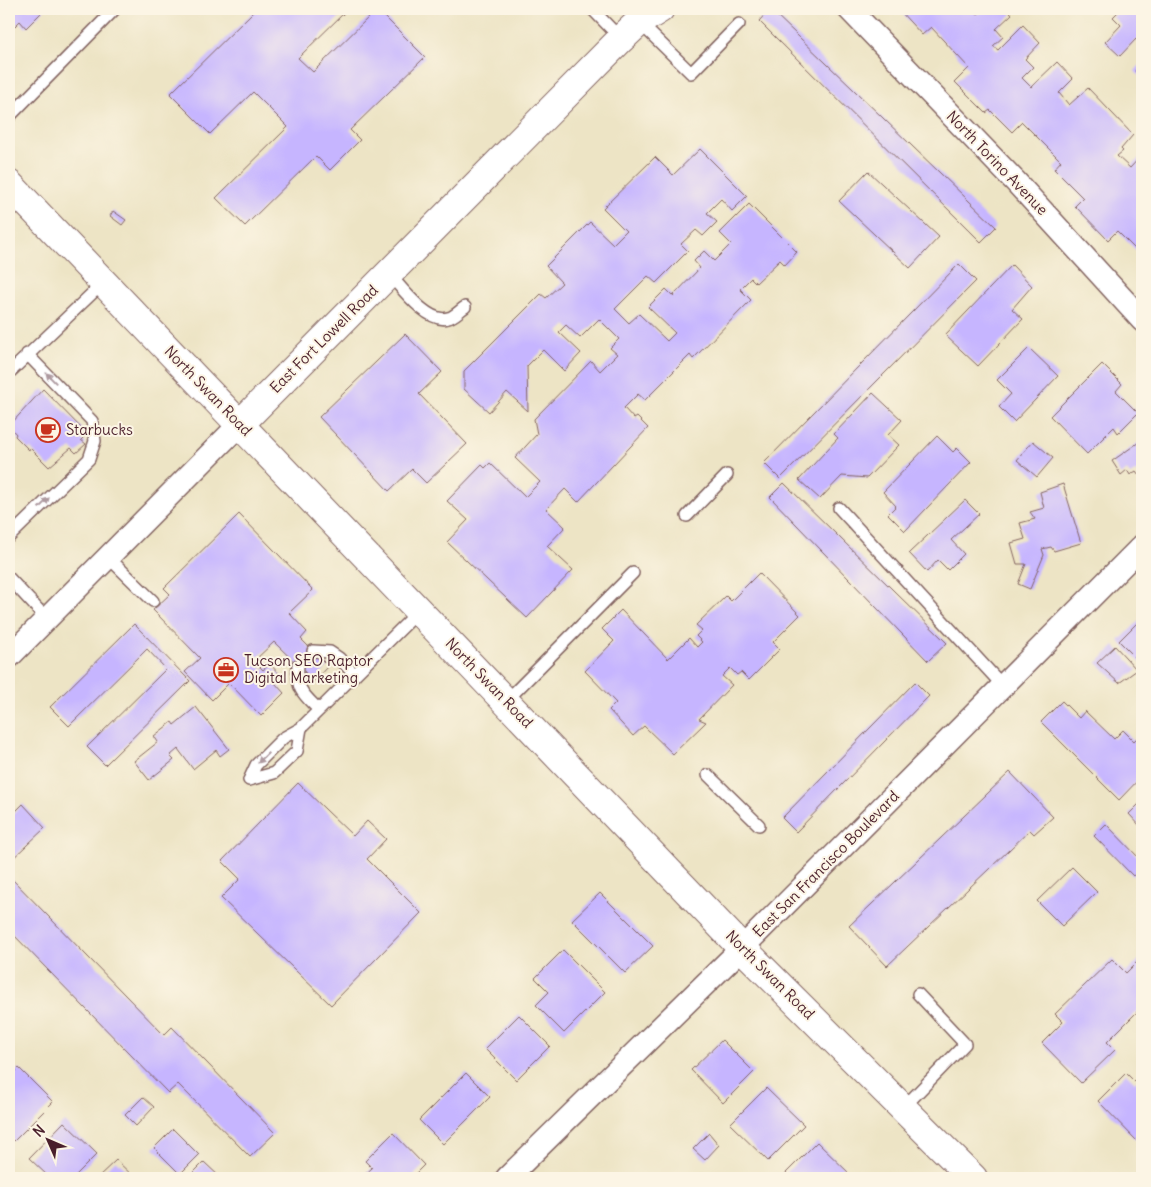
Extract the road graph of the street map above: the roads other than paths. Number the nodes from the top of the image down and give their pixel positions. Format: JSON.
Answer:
{"nodes":[{"id":1,"x":115,"y":9,"type":"edge"},
{"id":2,"x":592,"y":9,"type":"edge"},
{"id":3,"x":849,"y":9,"type":"edge"},
{"id":4,"x":642,"y":20,"type":"edge"},
{"id":5,"x":738,"y":24,"type":"dead end"},
{"id":6,"x":9,"y":117,"type":"edge"},
{"id":7,"x":9,"y":184,"type":"edge"},
{"id":8,"x":389,"y":274,"type":"junction"},
{"id":9,"x":103,"y":283,"type":"junction"},
{"id":10,"x":465,"y":307,"type":"dead end"},
{"id":11,"x":1142,"y":320,"type":"edge"},
{"id":12,"x":28,"y":354,"type":"junction"},
{"id":13,"x":9,"y":372,"type":"edge"},
{"id":14,"x":240,"y":424,"type":"junction"},
{"id":15,"x":727,"y":475,"type":"dead end"},
{"id":16,"x":839,"y":508,"type":"dead end"},
{"id":17,"x":687,"y":516,"type":"dead end"},
{"id":18,"x":9,"y":537,"type":"edge"},
{"id":19,"x":1142,"y":546,"type":"edge"},
{"id":20,"x":108,"y":557,"type":"junction"},
{"id":21,"x":633,"y":573,"type":"dead end"},
{"id":22,"x":9,"y":578,"type":"edge"},
{"id":23,"x":153,"y":601,"type":"dead end"},
{"id":24,"x":420,"y":611,"type":"junction"},
{"id":25,"x":47,"y":619,"type":"junction"},
{"id":26,"x":313,"y":651,"type":"dead end"},
{"id":27,"x":9,"y":657,"type":"edge"},
{"id":28,"x":298,"y":665,"type":"dead end"},
{"id":29,"x":355,"y":674,"type":"junction"},
{"id":30,"x":1003,"y":686,"type":"junction"},
{"id":31,"x":506,"y":701,"type":"junction"},
{"id":32,"x":319,"y":710,"type":"junction"},
{"id":33,"x":301,"y":728,"type":"junction"},
{"id":34,"x":708,"y":775,"type":"dead end"},
{"id":35,"x":759,"y":826,"type":"dead end"},
{"id":36,"x":742,"y":948,"type":"junction"},
{"id":37,"x":918,"y":994,"type":"dead end"},
{"id":38,"x":903,"y":1108,"type":"junction"},
{"id":39,"x":507,"y":1178,"type":"edge"},
{"id":40,"x":973,"y":1178,"type":"edge"}],
"edges":[{"from":1,"to":6,"type":"lane"},
{"from":2,"to":4,"type":"lane"},
{"from":3,"to":11,"type":"street","name":"North Torino Avenue"},
{"from":4,"to":5,"type":"lane"},
{"from":4,"to":8,"type":"main road","name":"East Fort Lowell Road"},
{"from":7,"to":9,"type":"main road","name":"North Swan Road"},
{"from":8,"to":10,"type":"lane"},
{"from":8,"to":14,"type":"main road","name":"East Fort Lowell Road"},
{"from":9,"to":12,"type":"lane"},
{"from":9,"to":14,"type":"main road","name":"North Swan Road"},
{"from":12,"to":13,"type":"lane"},
{"from":18,"to":12,"type":"lane","one_way":true},
{"from":14,"to":20,"type":"street","name":"East Fort Lowell Road"},
{"from":14,"to":24,"type":"main road","name":"North Swan Road"},
{"from":15,"to":17,"type":"lane"},
{"from":16,"to":30,"type":"lane"},
{"from":19,"to":30,"type":"street","name":"East San Francisco Boulevard"},
{"from":20,"to":23,"type":"lane"},
{"from":20,"to":25,"type":"street","name":"East Fort Lowell Road"},
{"from":21,"to":31,"type":"lane"},
{"from":22,"to":25,"type":"lane"},
{"from":24,"to":29,"type":"lane"},
{"from":24,"to":31,"type":"main road","name":"North Swan Road"},
{"from":25,"to":27,"type":"street","name":"East Fort Lowell Road"},
{"from":26,"to":29,"type":"lane"},
{"from":28,"to":32,"type":"lane"},
{"from":29,"to":32,"type":"lane"},
{"from":30,"to":36,"type":"street","name":"East San Francisco Boulevard"},
{"from":31,"to":36,"type":"main road","name":"North Swan Road"},
{"from":32,"to":33,"type":"lane"},
{"from":33,"to":33,"type":"lane","one_way":true},
{"from":34,"to":35,"type":"lane"},
{"from":36,"to":38,"type":"main road","name":"North Swan Road"},
{"from":36,"to":39,"type":"street","name":"East San Francisco Boulevard"},
{"from":37,"to":38,"type":"lane"},
{"from":38,"to":40,"type":"main road","name":"North Swan Road"}]}
